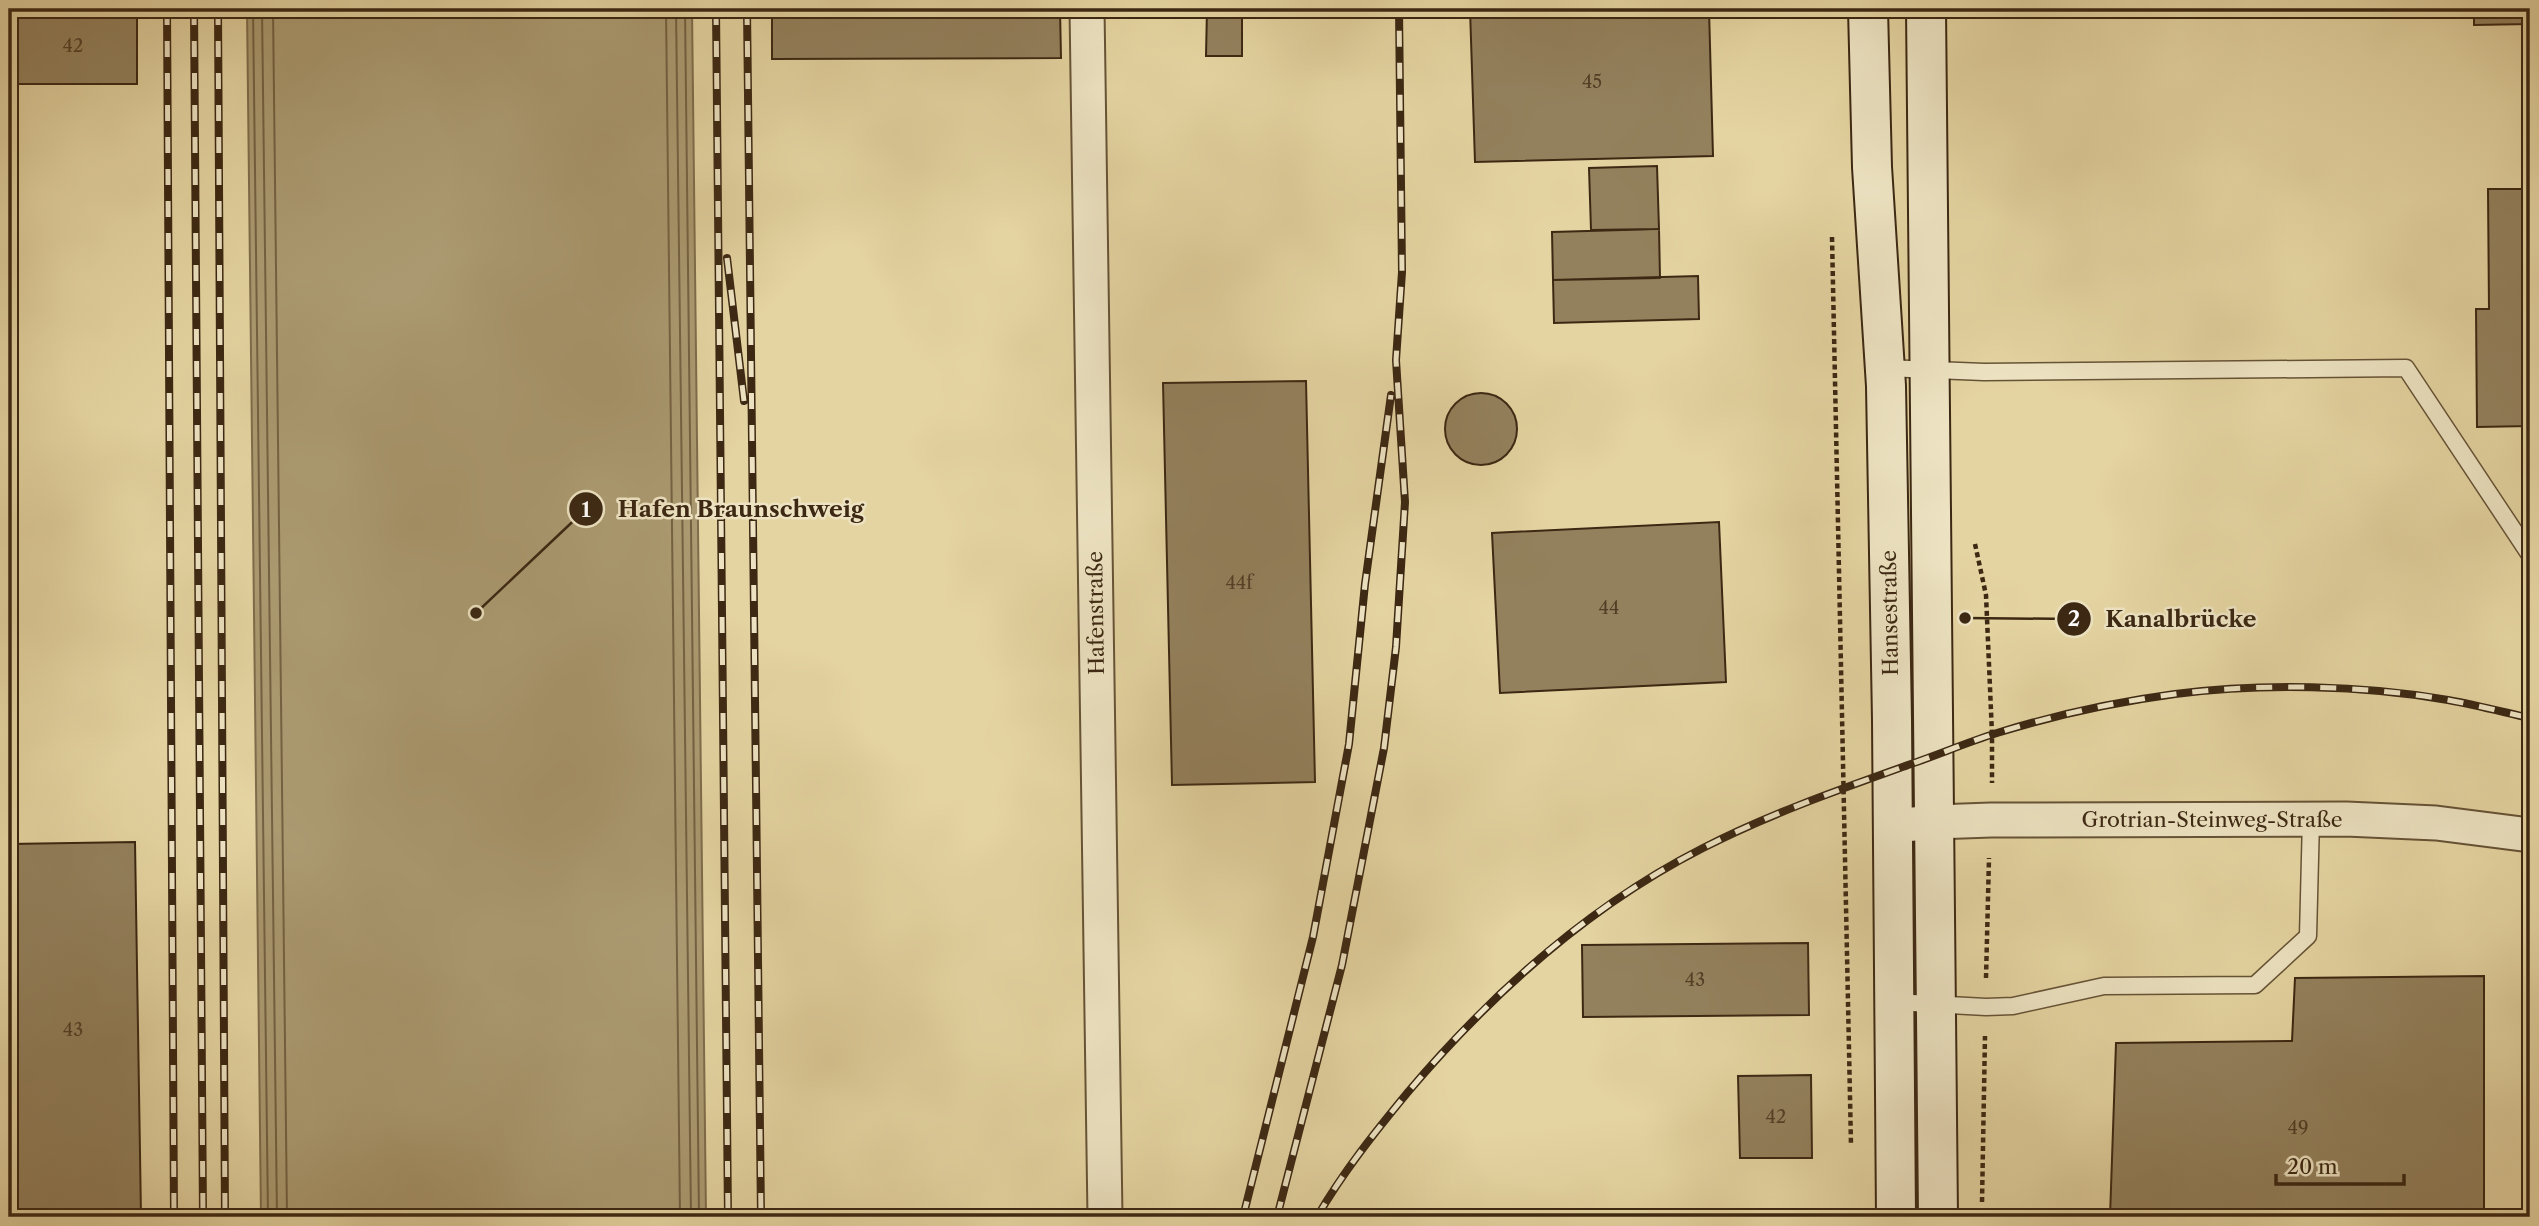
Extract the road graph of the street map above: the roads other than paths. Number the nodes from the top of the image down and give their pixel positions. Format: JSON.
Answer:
{"nodes":[{"id":1,"x":1087,"y":9,"type":"edge"},
{"id":2,"x":1868,"y":9,"type":"edge"},
{"id":3,"x":1926,"y":9,"type":"edge"},
{"id":4,"x":1885,"y":368,"type":"junction"},
{"id":5,"x":1929,"y":369,"type":"junction"},
{"id":6,"x":2530,"y":555,"type":"edge"},
{"id":7,"x":2311,"y":819,"type":"junction"},
{"id":8,"x":1935,"y":822,"type":"junction"},
{"id":9,"x":1893,"y":826,"type":"junction"},
{"id":10,"x":2530,"y":835,"type":"edge"},
{"id":11,"x":1894,"y":1002,"type":"junction"},
{"id":12,"x":1936,"y":1003,"type":"junction"},
{"id":13,"x":1105,"y":1217,"type":"edge"},
{"id":14,"x":1896,"y":1217,"type":"edge"},
{"id":15,"x":1938,"y":1217,"type":"edge"}],
"edges":[{"from":1,"to":13,"type":"street","name":"Hafenstraße"},
{"from":2,"to":4,"type":"main road","name":"Hansestraße"},
{"from":3,"to":5,"type":"main road","name":"Hansestraße"},
{"from":4,"to":5,"type":"lane"},
{"from":4,"to":9,"type":"main road","name":"Hansestraße"},
{"from":5,"to":6,"type":"lane"},
{"from":5,"to":8,"type":"main road","name":"Hansestraße"},
{"from":7,"to":8,"type":"street","name":"Grotrian-Steinweg-Straße"},
{"from":7,"to":10,"type":"street","name":"Grotrian-Steinweg-Straße"},
{"from":7,"to":12,"type":"lane"},
{"from":8,"to":9,"type":"street","name":"Grotrian-Steinweg-Straße"},
{"from":8,"to":12,"type":"main road","name":"Hansestraße"},
{"from":9,"to":11,"type":"main road","name":"Hansestraße"},
{"from":11,"to":12,"type":"lane"},
{"from":11,"to":14,"type":"main road","name":"Hansestraße"},
{"from":12,"to":15,"type":"main road","name":"Hansestraße"}]}
